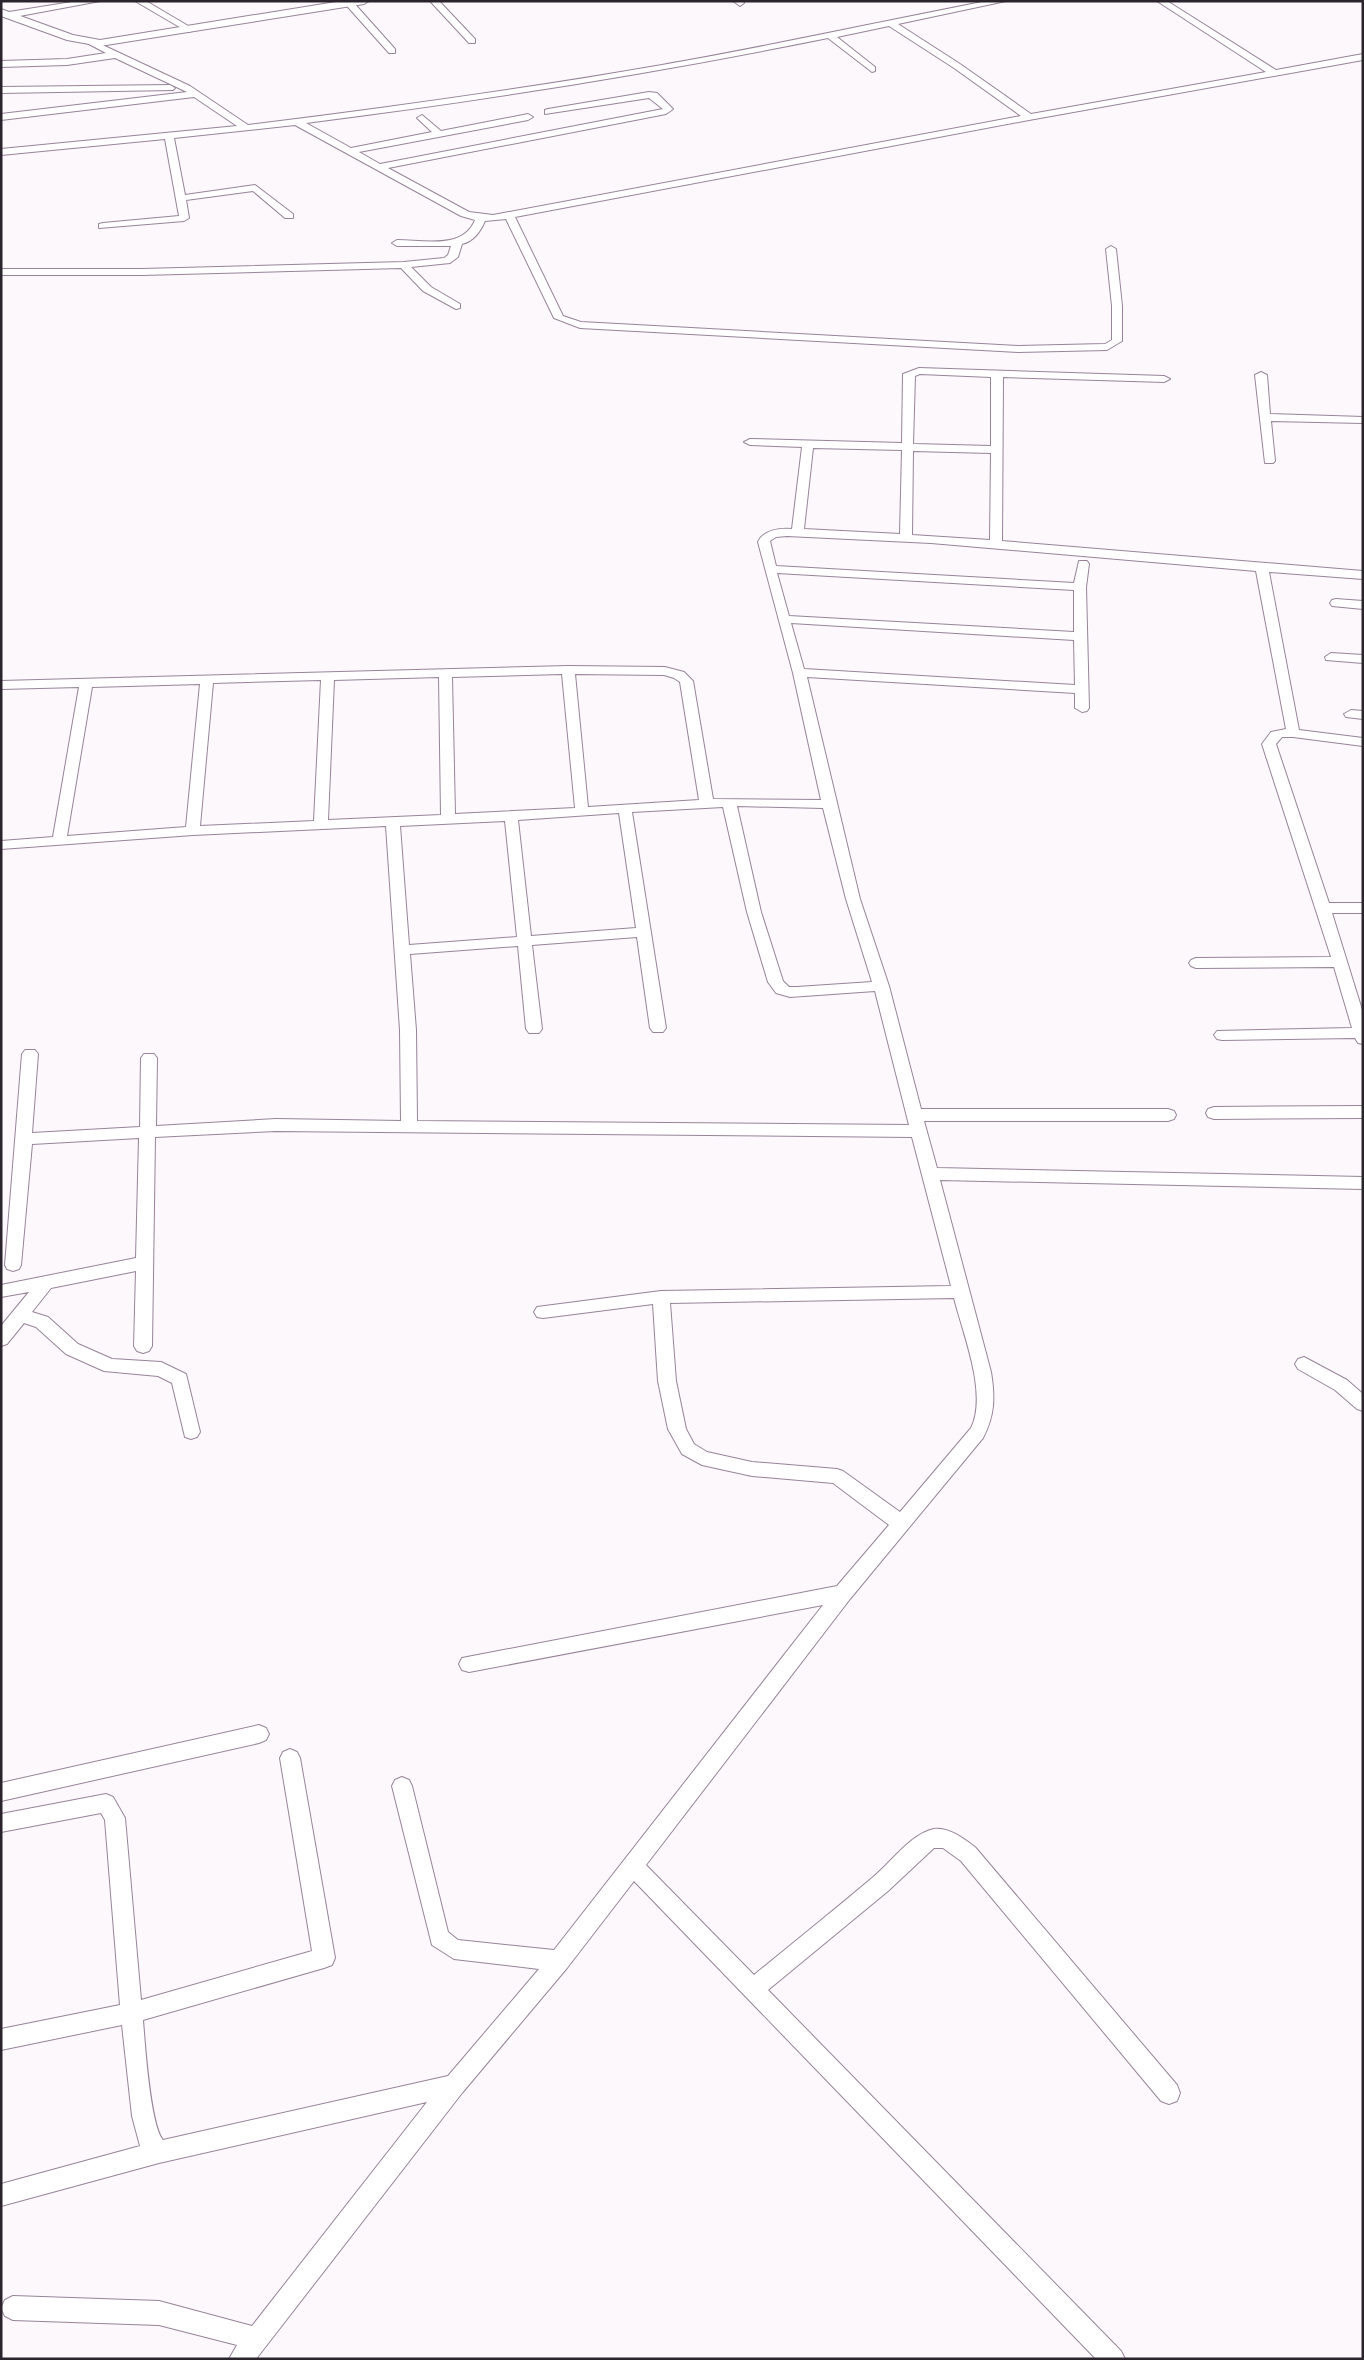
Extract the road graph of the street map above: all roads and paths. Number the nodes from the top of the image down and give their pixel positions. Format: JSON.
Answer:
{"nodes":[{"id":1,"x":96,"y":1,"type":"edge"},
{"id":2,"x":139,"y":1,"type":"edge"},
{"id":3,"x":364,"y":1,"type":"edge"},
{"id":4,"x":434,"y":1,"type":"edge"},
{"id":5,"x":1002,"y":1,"type":"edge"},
{"id":6,"x":1161,"y":1,"type":"edge"},
{"id":7,"x":328,"y":4,"type":"edge"},
{"id":8,"x":350,"y":4,"type":"junction"},
{"id":9,"x":8,"y":16,"type":"edge"},
{"id":10,"x":890,"y":23,"type":"junction"},
{"id":11,"x":191,"y":30,"type":"junction"},
{"id":12,"x":831,"y":36,"type":"junction"},
{"id":13,"x":472,"y":41,"type":"dead end"},
{"id":14,"x":91,"y":42,"type":"junction"},
{"id":15,"x":392,"y":51,"type":"dead end"},
{"id":16,"x":114,"y":55,"type":"junction"},
{"id":17,"x":1363,"y":57,"type":"edge"},
{"id":18,"x":1,"y":64,"type":"edge"},
{"id":19,"x":872,"y":69,"type":"dead end"},
{"id":20,"x":1276,"y":74,"type":"junction"},
{"id":21,"x":625,"y":86,"type":"junction"},
{"id":22,"x":1,"y":90,"type":"edge"},
{"id":23,"x":191,"y":91,"type":"junction"},
{"id":24,"x":548,"y":112,"type":"dead end"},
{"id":25,"x":1,"y":117,"type":"edge"},
{"id":26,"x":528,"y":117,"type":"dead end"},
{"id":27,"x":1029,"y":117,"type":"junction"},
{"id":28,"x":422,"y":118,"type":"dead end"},
{"id":29,"x":295,"y":121,"type":"junction"},
{"id":30,"x":245,"y":127,"type":"junction"},
{"id":31,"x":438,"y":134,"type":"junction"},
{"id":32,"x":169,"y":135,"type":"junction"},
{"id":33,"x":349,"y":151,"type":"junction"},
{"id":34,"x":1,"y":152,"type":"edge"},
{"id":35,"x":378,"y":167,"type":"junction"},
{"id":36,"x":182,"y":198,"type":"junction"},
{"id":37,"x":290,"y":216,"type":"dead end"},
{"id":38,"x":510,"y":216,"type":"junction"},
{"id":39,"x":481,"y":218,"type":"junction"},
{"id":40,"x":103,"y":226,"type":"dead end"},
{"id":41,"x":397,"y":243,"type":"dead end"},
{"id":42,"x":457,"y":243,"type":"junction"},
{"id":43,"x":1112,"y":249,"type":"dead end"},
{"id":44,"x":404,"y":265,"type":"junction"},
{"id":45,"x":1,"y":272,"type":"edge"},
{"id":46,"x":456,"y":306,"type":"dead end"},
{"id":47,"x":997,"y":374,"type":"junction"},
{"id":48,"x":1261,"y":375,"type":"dead end"},
{"id":49,"x":1164,"y":379,"type":"dead end"},
{"id":50,"x":1266,"y":417,"type":"junction"},
{"id":51,"x":1363,"y":420,"type":"edge"},
{"id":52,"x":750,"y":442,"type":"dead end"},
{"id":53,"x":808,"y":444,"type":"junction"},
{"id":54,"x":907,"y":448,"type":"junction"},
{"id":55,"x":996,"y":450,"type":"junction"},
{"id":56,"x":1269,"y":462,"type":"dead end"},
{"id":57,"x":798,"y":532,"type":"junction"},
{"id":58,"x":906,"y":538,"type":"junction"},
{"id":59,"x":996,"y":545,"type":"junction"},
{"id":60,"x":1083,"y":564,"type":"dead end"},
{"id":61,"x":770,"y":569,"type":"junction"},
{"id":62,"x":1262,"y":569,"type":"junction"},
{"id":63,"x":1363,"y":574,"type":"edge"},
{"id":64,"x":1080,"y":587,"type":"junction"},
{"id":65,"x":1336,"y":603,"type":"dead end"},
{"id":66,"x":1363,"y":605,"type":"edge"},
{"id":67,"x":783,"y":619,"type":"junction"},
{"id":68,"x":1080,"y":636,"type":"junction"},
{"id":69,"x":1331,"y":656,"type":"dead end"},
{"id":70,"x":1363,"y":659,"type":"edge"},
{"id":71,"x":568,"y":670,"type":"junction"},
{"id":72,"x":799,"y":673,"type":"junction"},
{"id":73,"x":444,"y":674,"type":"junction"},
{"id":74,"x":328,"y":677,"type":"junction"},
{"id":75,"x":207,"y":680,"type":"junction"},
{"id":76,"x":86,"y":684,"type":"junction"},
{"id":77,"x":1,"y":685,"type":"edge"},
{"id":78,"x":1081,"y":689,"type":"junction"},
{"id":79,"x":1082,"y":708,"type":"dead end"},
{"id":80,"x":1293,"y":733,"type":"junction"},
{"id":81,"x":1363,"y":742,"type":"edge"},
{"id":82,"x":729,"y":802,"type":"junction"},
{"id":83,"x":706,"y":804,"type":"junction"},
{"id":84,"x":829,"y":804,"type":"junction"},
{"id":85,"x":625,"y":809,"type":"junction"},
{"id":86,"x":582,"y":812,"type":"junction"},
{"id":87,"x":511,"y":816,"type":"junction"},
{"id":88,"x":448,"y":819,"type":"junction"},
{"id":89,"x":393,"y":823,"type":"junction"},
{"id":90,"x":321,"y":826,"type":"junction"},
{"id":91,"x":193,"y":831,"type":"junction"},
{"id":92,"x":59,"y":840,"type":"junction"},
{"id":93,"x":1,"y":844,"type":"edge"},
{"id":94,"x":1324,"y":908,"type":"junction"},
{"id":95,"x":1363,"y":908,"type":"edge"},
{"id":96,"x":642,"y":932,"type":"junction"},
{"id":97,"x":524,"y":941,"type":"junction"},
{"id":98,"x":403,"y":950,"type":"junction"},
{"id":99,"x":1340,"y":962,"type":"junction"},
{"id":100,"x":1196,"y":963,"type":"dead end"},
{"id":101,"x":881,"y":986,"type":"junction"},
{"id":102,"x":658,"y":1028,"type":"dead end"},
{"id":103,"x":534,"y":1029,"type":"dead end"},
{"id":104,"x":1222,"y":1035,"type":"dead end"},
{"id":105,"x":1362,"y":1036,"type":"edge"},
{"id":106,"x":30,"y":1054,"type":"dead end"},
{"id":107,"x":149,"y":1058,"type":"dead end"},
{"id":108,"x":1363,"y":1112,"type":"edge"},
{"id":109,"x":1214,"y":1113,"type":"dead end"},
{"id":110,"x":1168,"y":1115,"type":"dead end"},
{"id":111,"x":917,"y":1123,"type":"junction"},
{"id":112,"x":409,"y":1126,"type":"junction"},
{"id":113,"x":148,"y":1133,"type":"junction"},
{"id":114,"x":24,"y":1140,"type":"junction"},
{"id":115,"x":930,"y":1174,"type":"junction"},
{"id":116,"x":1363,"y":1183,"type":"edge"},
{"id":117,"x":145,"y":1263,"type":"junction"},
{"id":118,"x":13,"y":1265,"type":"dead end"},
{"id":119,"x":47,"y":1281,"type":"junction"},
{"id":120,"x":1,"y":1291,"type":"edge"},
{"id":121,"x":960,"y":1292,"type":"junction"},
{"id":122,"x":661,"y":1297,"type":"junction"},
{"id":123,"x":543,"y":1312,"type":"dead end"},
{"id":124,"x":20,"y":1315,"type":"junction"},
{"id":125,"x":1,"y":1339,"type":"edge"},
{"id":126,"x":143,"y":1346,"type":"dead end"},
{"id":127,"x":1304,"y":1364,"type":"dead end"},
{"id":128,"x":1363,"y":1404,"type":"edge"},
{"id":129,"x":191,"y":1432,"type":"dead end"},
{"id":130,"x":901,"y":1523,"type":"junction"},
{"id":131,"x":843,"y":1593,"type":"junction"},
{"id":132,"x":469,"y":1664,"type":"dead end"},
{"id":133,"x":259,"y":1734,"type":"dead end"},
{"id":134,"x":290,"y":1758,"type":"dead end"},
{"id":135,"x":402,"y":1786,"type":"dead end"},
{"id":136,"x":1,"y":1792,"type":"edge"},
{"id":137,"x":1,"y":1823,"type":"edge"},
{"id":138,"x":634,"y":1866,"type":"junction"},
{"id":139,"x":558,"y":1961,"type":"junction"},
{"id":140,"x":753,"y":1989,"type":"junction"},
{"id":141,"x":131,"y":2014,"type":"junction"},
{"id":142,"x":1,"y":2040,"type":"edge"},
{"id":143,"x":454,"y":2085,"type":"junction"},
{"id":144,"x":1169,"y":2092,"type":"dead end"},
{"id":145,"x":159,"y":2152,"type":"junction"},
{"id":146,"x":1,"y":2195,"type":"edge"},
{"id":147,"x":13,"y":2308,"type":"dead end"},
{"id":148,"x":257,"y":2339,"type":"junction"},
{"id":149,"x":242,"y":2359,"type":"edge"},
{"id":150,"x":1113,"y":2359,"type":"edge"}],
"edges":[{"from":1,"to":9,"type":"street"},
{"from":2,"to":11,"type":"street"},
{"from":3,"to":8,"type":"street"},
{"from":4,"to":13,"type":"street"},
{"from":5,"to":10,"type":"street"},
{"from":6,"to":20,"type":"street"},
{"from":7,"to":8,"type":"street"},
{"from":7,"to":11,"type":"street"},
{"from":8,"to":15,"type":"street"},
{"from":9,"to":14,"type":"street"},
{"from":10,"to":12,"type":"street"},
{"from":10,"to":27,"type":"street"},
{"from":11,"to":14,"type":"street"},
{"from":12,"to":19,"type":"street"},
{"from":12,"to":21,"type":"street"},
{"from":14,"to":16,"type":"street"},
{"from":16,"to":18,"type":"street"},
{"from":16,"to":23,"type":"street"},
{"from":17,"to":20,"type":"street"},
{"from":20,"to":27,"type":"street"},
{"from":21,"to":24,"type":"street"},
{"from":21,"to":29,"type":"street"},
{"from":21,"to":35,"type":"street"},
{"from":22,"to":23,"type":"street"},
{"from":23,"to":25,"type":"street"},
{"from":23,"to":30,"type":"street"},
{"from":26,"to":31,"type":"street"},
{"from":27,"to":38,"type":"street"},
{"from":28,"to":31,"type":"street"},
{"from":29,"to":30,"type":"street"},
{"from":29,"to":33,"type":"street"},
{"from":30,"to":32,"type":"street"},
{"from":31,"to":33,"type":"street"},
{"from":32,"to":34,"type":"street"},
{"from":32,"to":36,"type":"street"},
{"from":33,"to":35,"type":"street"},
{"from":35,"to":39,"type":"street"},
{"from":36,"to":37,"type":"street"},
{"from":36,"to":40,"type":"street"},
{"from":38,"to":39,"type":"street"},
{"from":38,"to":43,"type":"street"},
{"from":39,"to":42,"type":"street"},
{"from":41,"to":42,"type":"street"},
{"from":42,"to":44,"type":"street"},
{"from":44,"to":45,"type":"street"},
{"from":44,"to":46,"type":"street"},
{"from":47,"to":49,"type":"street"},
{"from":47,"to":54,"type":"street"},
{"from":47,"to":55,"type":"street"},
{"from":48,"to":50,"type":"street"},
{"from":50,"to":51,"type":"street"},
{"from":50,"to":56,"type":"street"},
{"from":52,"to":53,"type":"street"},
{"from":53,"to":54,"type":"street"},
{"from":53,"to":57,"type":"street"},
{"from":54,"to":55,"type":"street"},
{"from":54,"to":58,"type":"street"},
{"from":55,"to":59,"type":"street"},
{"from":57,"to":58,"type":"street"},
{"from":57,"to":61,"type":"street"},
{"from":58,"to":59,"type":"street"},
{"from":59,"to":62,"type":"street"},
{"from":60,"to":64,"type":"street"},
{"from":61,"to":64,"type":"street"},
{"from":61,"to":67,"type":"street"},
{"from":62,"to":63,"type":"street"},
{"from":62,"to":80,"type":"street"},
{"from":64,"to":68,"type":"street"},
{"from":65,"to":66,"type":"street"},
{"from":67,"to":68,"type":"street"},
{"from":67,"to":72,"type":"street"},
{"from":68,"to":78,"type":"street"},
{"from":69,"to":70,"type":"street"},
{"from":71,"to":73,"type":"street"},
{"from":71,"to":83,"type":"street"},
{"from":71,"to":86,"type":"street"},
{"from":72,"to":78,"type":"street"},
{"from":72,"to":84,"type":"street"},
{"from":73,"to":74,"type":"street"},
{"from":73,"to":88,"type":"street"},
{"from":74,"to":75,"type":"street"},
{"from":74,"to":90,"type":"street"},
{"from":75,"to":76,"type":"street"},
{"from":75,"to":91,"type":"street"},
{"from":76,"to":77,"type":"street"},
{"from":76,"to":92,"type":"street"},
{"from":78,"to":79,"type":"street"},
{"from":80,"to":81,"type":"street"},
{"from":80,"to":94,"type":"street"},
{"from":82,"to":83,"type":"street"},
{"from":82,"to":84,"type":"street"},
{"from":82,"to":101,"type":"street"},
{"from":83,"to":85,"type":"street"},
{"from":84,"to":101,"type":"street"},
{"from":85,"to":86,"type":"street"},
{"from":85,"to":96,"type":"street"},
{"from":86,"to":87,"type":"street"},
{"from":87,"to":88,"type":"street"},
{"from":87,"to":97,"type":"street"},
{"from":88,"to":89,"type":"street"},
{"from":89,"to":90,"type":"street"},
{"from":89,"to":98,"type":"street"},
{"from":90,"to":91,"type":"street"},
{"from":91,"to":92,"type":"street"},
{"from":92,"to":93,"type":"street"},
{"from":94,"to":95,"type":"street"},
{"from":94,"to":99,"type":"street"},
{"from":96,"to":97,"type":"street"},
{"from":96,"to":102,"type":"street"},
{"from":97,"to":98,"type":"street"},
{"from":97,"to":103,"type":"street"},
{"from":98,"to":112,"type":"street"},
{"from":99,"to":100,"type":"street"},
{"from":99,"to":105,"type":"street"},
{"from":101,"to":111,"type":"street"},
{"from":104,"to":105,"type":"street"},
{"from":106,"to":114,"type":"street"},
{"from":107,"to":113,"type":"street"},
{"from":108,"to":109,"type":"street"},
{"from":110,"to":111,"type":"street"},
{"from":111,"to":112,"type":"street"},
{"from":111,"to":115,"type":"street"},
{"from":112,"to":113,"type":"street"},
{"from":113,"to":114,"type":"street"},
{"from":113,"to":117,"type":"street"},
{"from":114,"to":118,"type":"street"},
{"from":115,"to":116,"type":"street"},
{"from":115,"to":121,"type":"street"},
{"from":117,"to":119,"type":"street"},
{"from":117,"to":126,"type":"street"},
{"from":119,"to":120,"type":"street"},
{"from":119,"to":124,"type":"street"},
{"from":121,"to":122,"type":"street"},
{"from":121,"to":130,"type":"street"},
{"from":122,"to":123,"type":"street"},
{"from":122,"to":130,"type":"street"},
{"from":124,"to":125,"type":"street"},
{"from":124,"to":129,"type":"street"},
{"from":127,"to":128,"type":"street"},
{"from":130,"to":131,"type":"street"},
{"from":131,"to":132,"type":"street"},
{"from":131,"to":138,"type":"street"},
{"from":133,"to":136,"type":"street"},
{"from":134,"to":141,"type":"street"},
{"from":135,"to":139,"type":"street"},
{"from":137,"to":141,"type":"street"},
{"from":138,"to":139,"type":"street"},
{"from":138,"to":140,"type":"street"},
{"from":139,"to":143,"type":"street"},
{"from":140,"to":144,"type":"street"},
{"from":140,"to":150,"type":"street"},
{"from":141,"to":142,"type":"street"},
{"from":141,"to":145,"type":"street"},
{"from":143,"to":145,"type":"street"},
{"from":143,"to":148,"type":"street"},
{"from":145,"to":146,"type":"street"},
{"from":147,"to":148,"type":"street"},
{"from":148,"to":149,"type":"street"}]}
